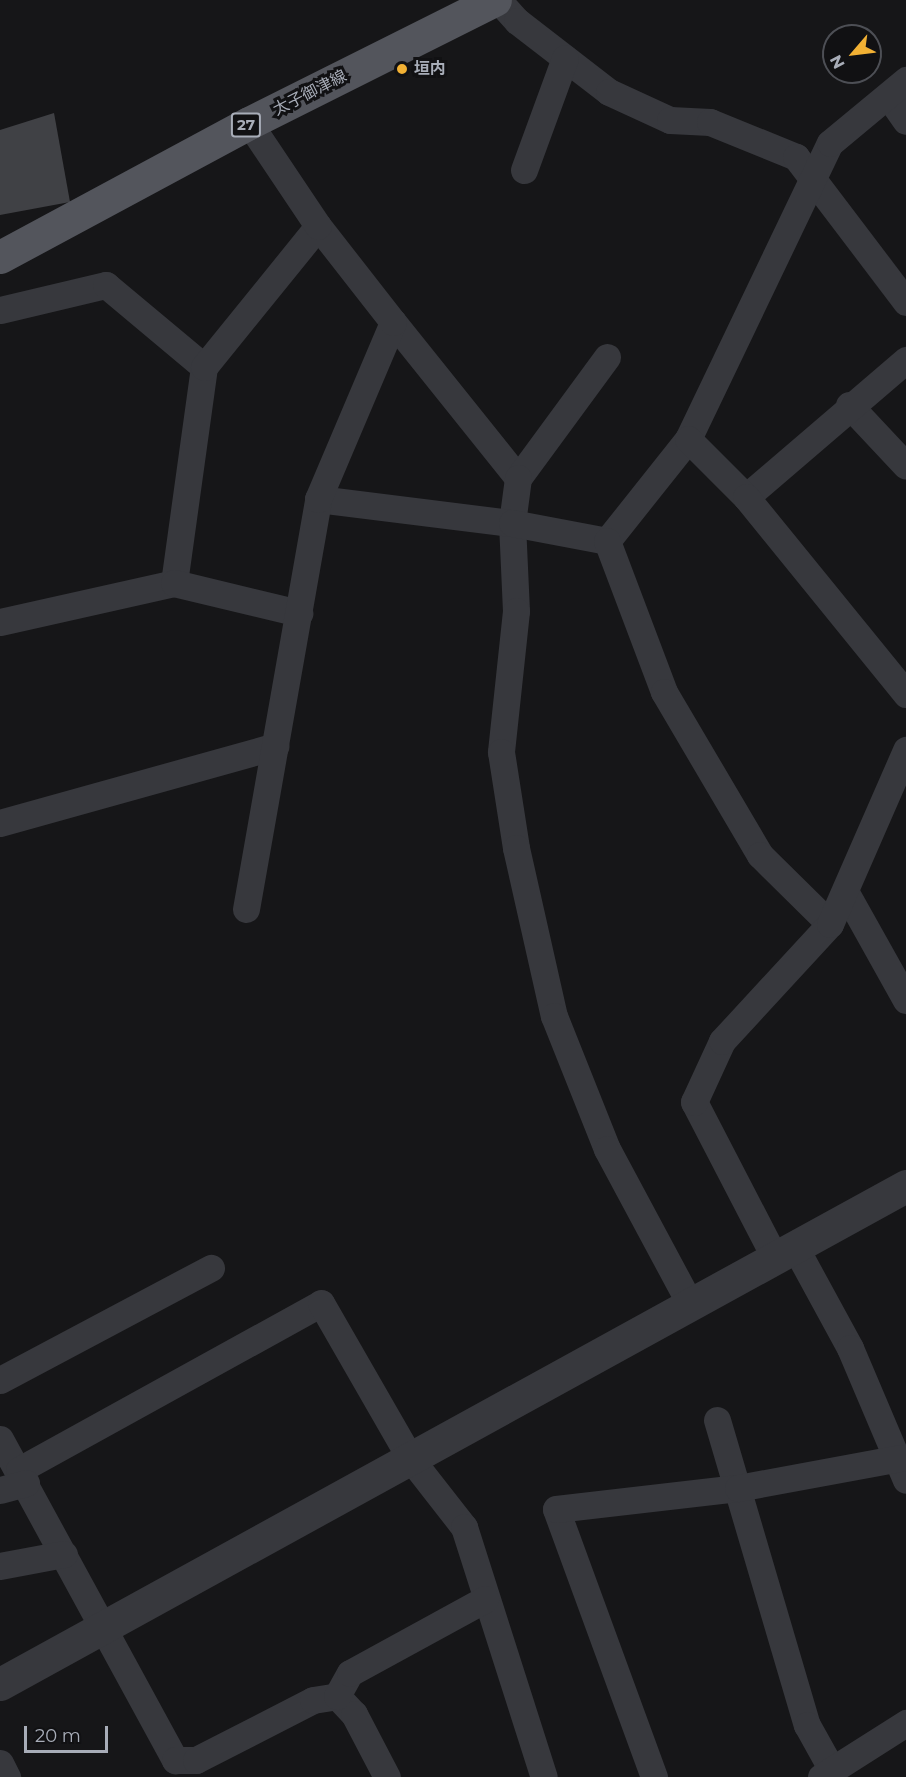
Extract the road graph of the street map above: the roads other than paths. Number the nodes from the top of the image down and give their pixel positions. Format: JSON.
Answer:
{"nodes":[{"id":1,"x":496,"y":0,"type":"edge"},
{"id":2,"x":565,"y":58,"type":"junction"},
{"id":3,"x":897,"y":89,"type":"edge"},
{"id":4,"x":906,"y":121,"type":"edge"},
{"id":5,"x":249,"y":123,"type":"junction"},
{"id":6,"x":524,"y":170,"type":"dead end"},
{"id":7,"x":809,"y":178,"type":"junction"},
{"id":8,"x":318,"y":225,"type":"junction"},
{"id":9,"x":0,"y":257,"type":"edge"},
{"id":10,"x":906,"y":302,"type":"edge"},
{"id":11,"x":0,"y":310,"type":"edge"},
{"id":12,"x":393,"y":322,"type":"junction"},
{"id":13,"x":607,"y":357,"type":"dead end"},
{"id":14,"x":906,"y":360,"type":"edge"},
{"id":15,"x":204,"y":367,"type":"junction"},
{"id":16,"x":849,"y":405,"type":"junction"},
{"id":17,"x":688,"y":439,"type":"junction"},
{"id":18,"x":906,"y":466,"type":"edge"},
{"id":19,"x":518,"y":478,"type":"junction"},
{"id":20,"x":746,"y":497,"type":"junction"},
{"id":21,"x":318,"y":499,"type":"junction"},
{"id":22,"x":512,"y":523,"type":"junction"},
{"id":23,"x":607,"y":541,"type":"junction"},
{"id":24,"x":174,"y":583,"type":"junction"},
{"id":25,"x":298,"y":613,"type":"junction"},
{"id":26,"x":0,"y":622,"type":"edge"},
{"id":27,"x":906,"y":694,"type":"edge"},
{"id":28,"x":275,"y":746,"type":"junction"},
{"id":29,"x":906,"y":750,"type":"edge"},
{"id":30,"x":0,"y":824,"type":"edge"},
{"id":31,"x":845,"y":891,"type":"junction"},
{"id":32,"x":246,"y":909,"type":"dead end"},
{"id":33,"x":830,"y":924,"type":"junction"},
{"id":34,"x":906,"y":1000,"type":"edge"},
{"id":35,"x":906,"y":1186,"type":"edge"},
{"id":36,"x":785,"y":1252,"type":"junction"},
{"id":37,"x":211,"y":1268,"type":"dead end"},
{"id":38,"x":690,"y":1304,"type":"junction"},
{"id":39,"x":0,"y":1380,"type":"edge"},
{"id":40,"x":717,"y":1420,"type":"dead end"},
{"id":41,"x":0,"y":1439,"type":"edge"},
{"id":42,"x":410,"y":1458,"type":"junction"},
{"id":43,"x":903,"y":1469,"type":"edge"},
{"id":44,"x":23,"y":1477,"type":"junction"},
{"id":45,"x":738,"y":1488,"type":"junction"},
{"id":46,"x":0,"y":1490,"type":"edge"},
{"id":47,"x":64,"y":1554,"type":"junction"},
{"id":48,"x":0,"y":1566,"type":"edge"},
{"id":49,"x":485,"y":1599,"type":"junction"},
{"id":50,"x":103,"y":1626,"type":"junction"},
{"id":51,"x":0,"y":1684,"type":"edge"},
{"id":52,"x":337,"y":1696,"type":"junction"},
{"id":53,"x":906,"y":1723,"type":"edge"},
{"id":54,"x":0,"y":1763,"type":"edge"},
{"id":55,"x":179,"y":1769,"type":"edge"},
{"id":56,"x":826,"y":1774,"type":"edge"},
{"id":57,"x":7,"y":1777,"type":"edge"},
{"id":58,"x":387,"y":1777,"type":"edge"},
{"id":59,"x":544,"y":1777,"type":"edge"},
{"id":60,"x":654,"y":1777,"type":"edge"}],
"edges":[{"from":1,"to":2,"type":"street"},
{"from":1,"to":5,"type":"main road","name":"太子御津線","number":"27"},
{"from":2,"to":6,"type":"street"},
{"from":2,"to":7,"type":"street"},
{"from":3,"to":4,"type":"street"},
{"from":3,"to":7,"type":"street"},
{"from":5,"to":8,"type":"street"},
{"from":5,"to":9,"type":"main road","name":"太子御津線","number":"27"},
{"from":7,"to":10,"type":"street"},
{"from":7,"to":17,"type":"street"},
{"from":8,"to":12,"type":"street"},
{"from":8,"to":15,"type":"street"},
{"from":11,"to":15,"type":"street"},
{"from":12,"to":19,"type":"street"},
{"from":12,"to":21,"type":"street"},
{"from":13,"to":19,"type":"street"},
{"from":14,"to":16,"type":"street"},
{"from":15,"to":24,"type":"street"},
{"from":16,"to":18,"type":"street"},
{"from":16,"to":20,"type":"street"},
{"from":17,"to":20,"type":"street"},
{"from":17,"to":23,"type":"street"},
{"from":19,"to":22,"type":"street"},
{"from":20,"to":27,"type":"street"},
{"from":21,"to":22,"type":"street"},
{"from":21,"to":25,"type":"street"},
{"from":22,"to":23,"type":"street"},
{"from":22,"to":38,"type":"street"},
{"from":23,"to":33,"type":"street"},
{"from":24,"to":25,"type":"street"},
{"from":24,"to":26,"type":"street"},
{"from":25,"to":28,"type":"street"},
{"from":28,"to":30,"type":"street"},
{"from":28,"to":32,"type":"street"},
{"from":29,"to":31,"type":"street"},
{"from":31,"to":33,"type":"street"},
{"from":31,"to":34,"type":"street"},
{"from":33,"to":36,"type":"street"},
{"from":35,"to":36,"type":"street"},
{"from":36,"to":38,"type":"street"},
{"from":36,"to":43,"type":"street"},
{"from":37,"to":39,"type":"street"},
{"from":38,"to":42,"type":"street"},
{"from":40,"to":45,"type":"street"},
{"from":41,"to":44,"type":"street"},
{"from":42,"to":44,"type":"street"},
{"from":42,"to":49,"type":"street"},
{"from":42,"to":50,"type":"street"},
{"from":43,"to":45,"type":"street"},
{"from":44,"to":46,"type":"street"},
{"from":44,"to":47,"type":"street"},
{"from":45,"to":56,"type":"street"},
{"from":45,"to":60,"type":"street"},
{"from":47,"to":48,"type":"street"},
{"from":47,"to":50,"type":"street"},
{"from":49,"to":52,"type":"street"},
{"from":49,"to":59,"type":"street"},
{"from":50,"to":51,"type":"street"},
{"from":50,"to":55,"type":"street"},
{"from":52,"to":55,"type":"street"},
{"from":52,"to":58,"type":"street"},
{"from":53,"to":56,"type":"street"},
{"from":54,"to":57,"type":"street"}]}
